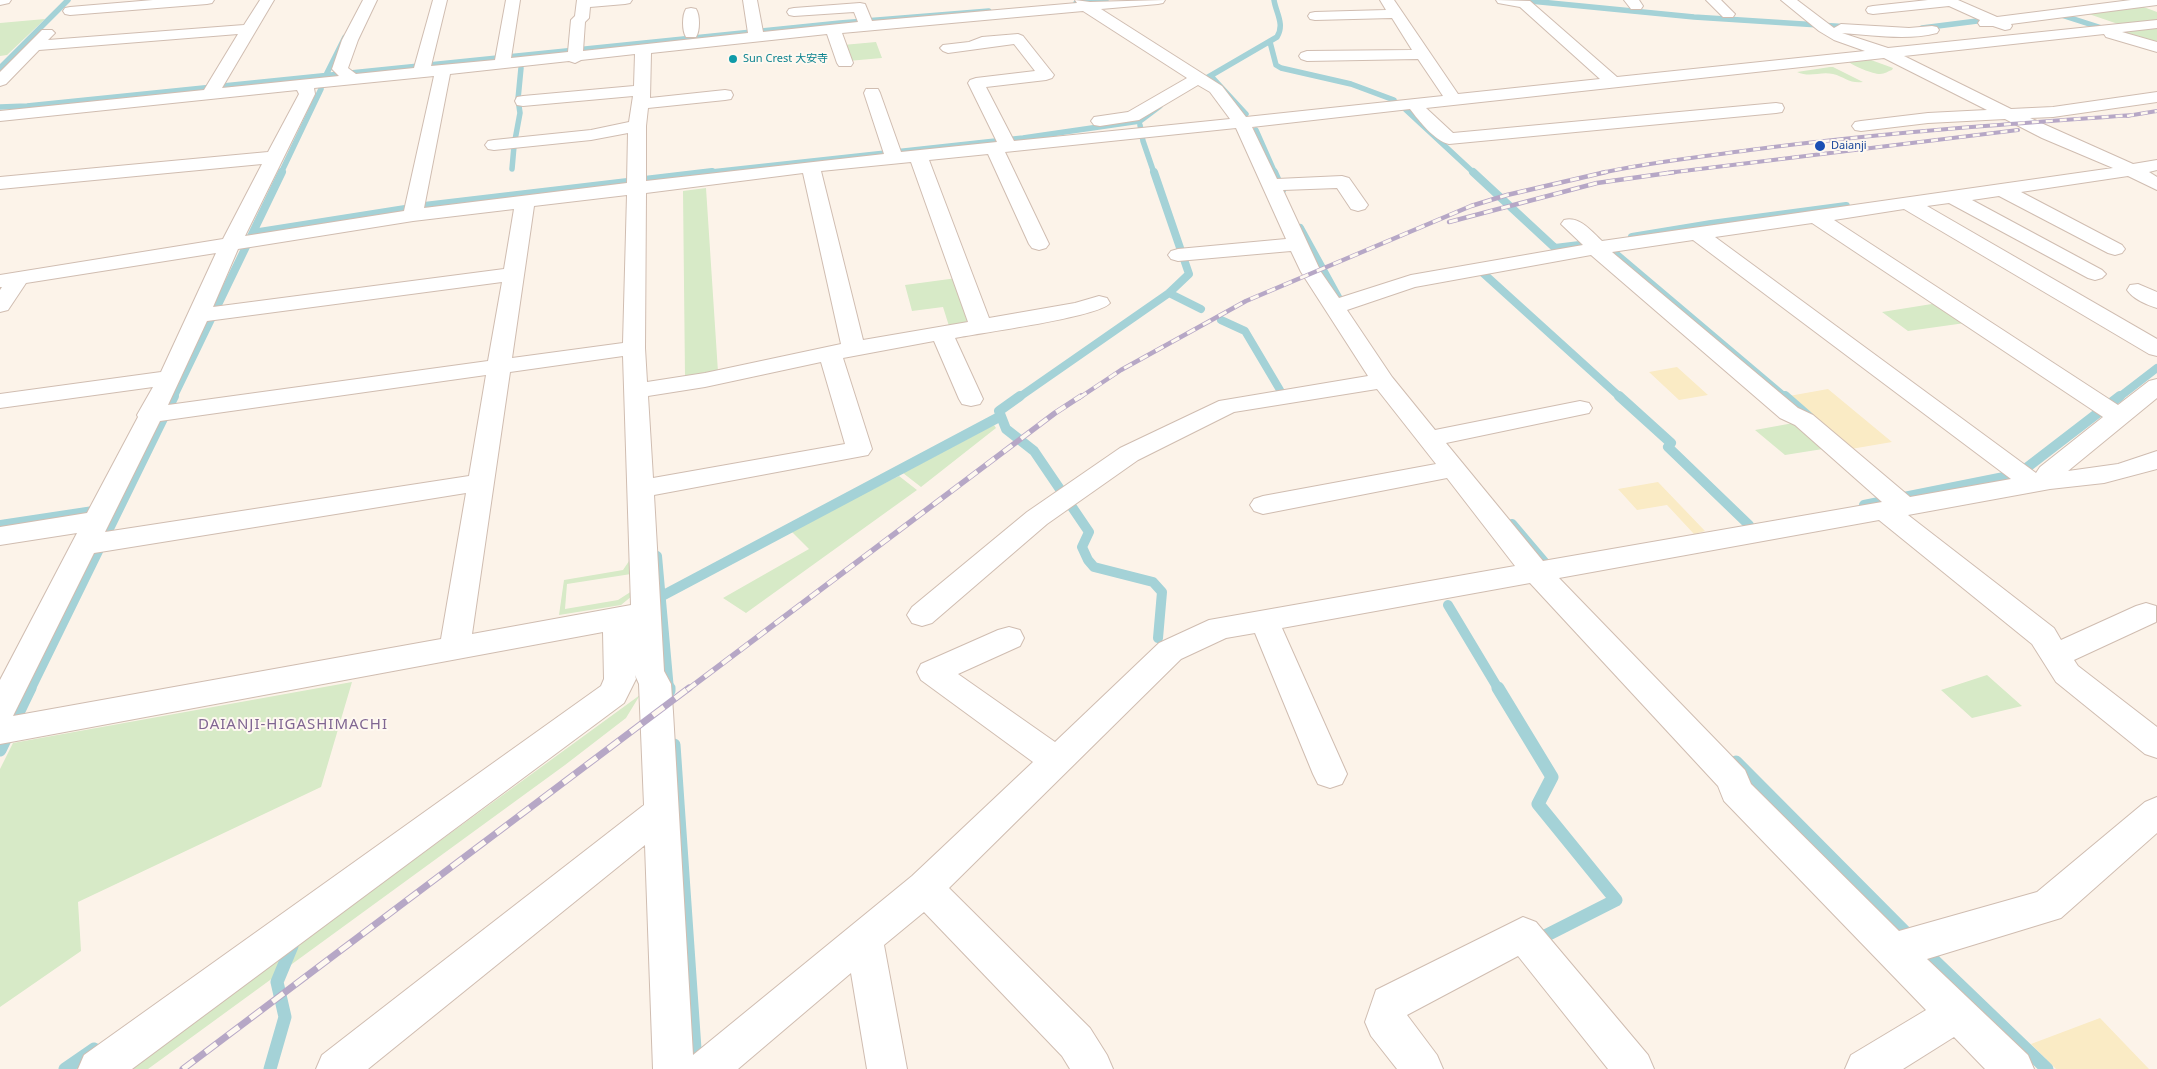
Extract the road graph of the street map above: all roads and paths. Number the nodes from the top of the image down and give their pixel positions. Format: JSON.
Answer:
{"nodes":[{"id":1,"x":0,"y":0,"type":"edge"},
{"id":2,"x":4,"y":0,"type":"edge"},
{"id":3,"x":206,"y":0,"type":"edge"},
{"id":4,"x":267,"y":0,"type":"edge"},
{"id":5,"x":370,"y":0,"type":"edge"},
{"id":6,"x":440,"y":0,"type":"edge"},
{"id":7,"x":513,"y":0,"type":"edge"},
{"id":8,"x":625,"y":0,"type":"edge"},
{"id":9,"x":750,"y":0,"type":"edge"},
{"id":10,"x":1158,"y":0,"type":"edge"},
{"id":11,"x":1387,"y":0,"type":"edge"},
{"id":12,"x":1712,"y":0,"type":"edge"},
{"id":13,"x":1788,"y":0,"type":"edge"},
{"id":14,"x":1948,"y":1,"type":"edge"},
{"id":15,"x":2157,"y":1,"type":"edge"},
{"id":16,"x":584,"y":2,"type":"edge"},
{"id":17,"x":1084,"y":3,"type":"edge"},
{"id":18,"x":1495,"y":3,"type":"edge"},
{"id":19,"x":76,"y":5,"type":"edge"},
{"id":20,"x":1873,"y":10,"type":"dead end"},
{"id":21,"x":690,"y":12,"type":"dead end"},
{"id":22,"x":794,"y":12,"type":"dead end"},
{"id":23,"x":1397,"y":14,"type":"junction"},
{"id":24,"x":1728,"y":14,"type":"dead end"},
{"id":25,"x":1316,"y":16,"type":"dead end"},
{"id":26,"x":866,"y":22,"type":"junction"},
{"id":27,"x":1996,"y":22,"type":"junction"},
{"id":28,"x":2157,"y":24,"type":"edge"},
{"id":29,"x":1825,"y":26,"type":"junction"},
{"id":30,"x":1967,"y":26,"type":"dead end"},
{"id":31,"x":1948,"y":28,"type":"dead end"},
{"id":32,"x":250,"y":29,"type":"junction"},
{"id":33,"x":833,"y":30,"type":"junction"},
{"id":34,"x":2104,"y":30,"type":"junction"},
{"id":35,"x":755,"y":32,"type":"junction"},
{"id":36,"x":691,"y":34,"type":"junction"},
{"id":37,"x":2032,"y":37,"type":"junction"},
{"id":38,"x":650,"y":44,"type":"junction"},
{"id":39,"x":34,"y":46,"type":"junction"},
{"id":40,"x":2157,"y":47,"type":"edge"},
{"id":41,"x":948,"y":48,"type":"dead end"},
{"id":42,"x":576,"y":50,"type":"junction"},
{"id":43,"x":1886,"y":53,"type":"junction"},
{"id":44,"x":1423,"y":54,"type":"junction"},
{"id":45,"x":1307,"y":56,"type":"dead end"},
{"id":46,"x":503,"y":60,"type":"junction"},
{"id":47,"x":845,"y":63,"type":"dead end"},
{"id":48,"x":423,"y":66,"type":"junction"},
{"id":49,"x":443,"y":71,"type":"junction"},
{"id":50,"x":347,"y":74,"type":"junction"},
{"id":51,"x":0,"y":81,"type":"edge"},
{"id":52,"x":1203,"y":81,"type":"junction"},
{"id":53,"x":1618,"y":82,"type":"junction"},
{"id":54,"x":308,"y":84,"type":"junction"},
{"id":55,"x":212,"y":89,"type":"junction"},
{"id":56,"x":872,"y":93,"type":"dead end"},
{"id":57,"x":725,"y":94,"type":"dead end"},
{"id":58,"x":641,"y":97,"type":"junction"},
{"id":59,"x":2157,"y":97,"type":"edge"},
{"id":60,"x":1453,"y":99,"type":"junction"},
{"id":61,"x":523,"y":102,"type":"dead end"},
{"id":62,"x":1414,"y":103,"type":"junction"},
{"id":63,"x":1776,"y":108,"type":"dead end"},
{"id":64,"x":2015,"y":114,"type":"junction"},
{"id":65,"x":0,"y":116,"type":"edge"},
{"id":66,"x":1679,"y":116,"type":"junction"},
{"id":67,"x":1242,"y":123,"type":"junction"},
{"id":68,"x":637,"y":126,"type":"junction"},
{"id":69,"x":1861,"y":126,"type":"dead end"},
{"id":70,"x":1004,"y":142,"type":"junction"},
{"id":71,"x":494,"y":145,"type":"dead end"},
{"id":72,"x":893,"y":154,"type":"junction"},
{"id":73,"x":918,"y":156,"type":"junction"},
{"id":74,"x":276,"y":158,"type":"junction"},
{"id":75,"x":2157,"y":165,"type":"edge"},
{"id":76,"x":811,"y":167,"type":"junction"},
{"id":77,"x":2129,"y":170,"type":"junction"},
{"id":78,"x":0,"y":183,"type":"edge"},
{"id":79,"x":637,"y":183,"type":"junction"},
{"id":80,"x":2157,"y":184,"type":"edge"},
{"id":81,"x":1277,"y":185,"type":"junction"},
{"id":82,"x":2002,"y":190,"type":"junction"},
{"id":83,"x":490,"y":194,"type":"dead end"},
{"id":84,"x":1954,"y":197,"type":"junction"},
{"id":85,"x":525,"y":202,"type":"junction"},
{"id":86,"x":1909,"y":204,"type":"junction"},
{"id":87,"x":1358,"y":205,"type":"dead end"},
{"id":88,"x":414,"y":210,"type":"junction"},
{"id":89,"x":1815,"y":216,"type":"junction"},
{"id":90,"x":1571,"y":224,"type":"dead end"},
{"id":91,"x":1697,"y":233,"type":"junction"},
{"id":92,"x":243,"y":243,"type":"junction"},
{"id":93,"x":1039,"y":244,"type":"dead end"},
{"id":94,"x":1297,"y":244,"type":"junction"},
{"id":95,"x":1599,"y":245,"type":"junction"},
{"id":96,"x":2115,"y":249,"type":"dead end"},
{"id":97,"x":1182,"y":254,"type":"dead end"},
{"id":98,"x":514,"y":274,"type":"junction"},
{"id":99,"x":2095,"y":274,"type":"dead end"},
{"id":100,"x":10,"y":279,"type":"edge"},
{"id":101,"x":2138,"y":290,"type":"dead end"},
{"id":102,"x":2157,"y":301,"type":"edge"},
{"id":103,"x":1099,"y":303,"type":"dead end"},
{"id":104,"x":0,"y":305,"type":"edge"},
{"id":105,"x":1340,"y":305,"type":"junction"},
{"id":106,"x":209,"y":313,"type":"junction"},
{"id":107,"x":981,"y":326,"type":"junction"},
{"id":108,"x":942,"y":333,"type":"junction"},
{"id":109,"x":634,"y":348,"type":"junction"},
{"id":110,"x":2157,"y":349,"type":"edge"},
{"id":111,"x":842,"y":350,"type":"junction"},
{"id":112,"x":500,"y":366,"type":"junction"},
{"id":113,"x":170,"y":378,"type":"junction"},
{"id":114,"x":1383,"y":381,"type":"junction"},
{"id":115,"x":2157,"y":386,"type":"edge"},
{"id":116,"x":643,"y":389,"type":"junction"},
{"id":117,"x":971,"y":399,"type":"dead end"},
{"id":118,"x":0,"y":401,"type":"edge"},
{"id":119,"x":1580,"y":408,"type":"dead end"},
{"id":120,"x":2110,"y":410,"type":"junction"},
{"id":121,"x":160,"y":414,"type":"junction"},
{"id":122,"x":1435,"y":437,"type":"junction"},
{"id":123,"x":2157,"y":460,"type":"edge"},
{"id":124,"x":1454,"y":469,"type":"junction"},
{"id":125,"x":2030,"y":478,"type":"junction"},
{"id":126,"x":482,"y":482,"type":"junction"},
{"id":127,"x":648,"y":488,"type":"junction"},
{"id":128,"x":1895,"y":504,"type":"junction"},
{"id":129,"x":1263,"y":505,"type":"dead end"},
{"id":130,"x":99,"y":528,"type":"junction"},
{"id":131,"x":0,"y":536,"type":"edge"},
{"id":132,"x":1546,"y":570,"type":"junction"},
{"id":133,"x":2146,"y":614,"type":"dead end"},
{"id":134,"x":922,"y":615,"type":"dead end"},
{"id":135,"x":633,"y":616,"type":"junction"},
{"id":136,"x":1264,"y":620,"type":"junction"},
{"id":137,"x":1009,"y":638,"type":"dead end"},
{"id":138,"x":454,"y":648,"type":"junction"},
{"id":139,"x":2055,"y":656,"type":"junction"},
{"id":140,"x":5,"y":725,"type":"edge"},
{"id":141,"x":2157,"y":745,"type":"edge"},
{"id":142,"x":1056,"y":760,"type":"junction"},
{"id":143,"x":1330,"y":774,"type":"dead end"},
{"id":144,"x":661,"y":812,"type":"junction"},
{"id":145,"x":2157,"y":812,"type":"edge"},
{"id":146,"x":925,"y":888,"type":"junction"},
{"id":147,"x":864,"y":938,"type":"junction"},
{"id":148,"x":1910,"y":946,"type":"junction"},
{"id":149,"x":1957,"y":1014,"type":"junction"},
{"id":150,"x":98,"y":1069,"type":"edge"},
{"id":151,"x":336,"y":1069,"type":"edge"},
{"id":152,"x":673,"y":1069,"type":"edge"},
{"id":153,"x":707,"y":1069,"type":"edge"},
{"id":154,"x":887,"y":1069,"type":"edge"},
{"id":155,"x":1093,"y":1069,"type":"edge"},
{"id":156,"x":1423,"y":1069,"type":"edge"},
{"id":157,"x":1634,"y":1069,"type":"edge"},
{"id":158,"x":1865,"y":1069,"type":"edge"},
{"id":159,"x":2014,"y":1069,"type":"edge"}],
"edges":[{"from":1,"to":2,"type":"street"},
{"from":3,"to":19,"type":"street"},
{"from":4,"to":32,"type":"street"},
{"from":5,"to":50,"type":"street"},
{"from":6,"to":48,"type":"street"},
{"from":7,"to":46,"type":"street"},
{"from":8,"to":16,"type":"street"},
{"from":9,"to":35,"type":"street"},
{"from":10,"to":17,"type":"street"},
{"from":11,"to":23,"type":"street"},
{"from":12,"to":24,"type":"street"},
{"from":13,"to":29,"type":"street"},
{"from":14,"to":20,"type":"street"},
{"from":14,"to":27,"type":"street"},
{"from":15,"to":27,"type":"street"},
{"from":16,"to":42,"type":"street"},
{"from":17,"to":26,"type":"street"},
{"from":17,"to":52,"type":"street"},
{"from":18,"to":53,"type":"street"},
{"from":19,"to":39,"type":"street"},
{"from":21,"to":36,"type":"street"},
{"from":22,"to":26,"type":"street"},
{"from":23,"to":25,"type":"street"},
{"from":23,"to":44,"type":"street"},
{"from":26,"to":33,"type":"street"},
{"from":27,"to":30,"type":"street"},
{"from":27,"to":37,"type":"street"},
{"from":28,"to":34,"type":"street"},
{"from":29,"to":31,"type":"street"},
{"from":29,"to":43,"type":"street"},
{"from":32,"to":39,"type":"street"},
{"from":32,"to":55,"type":"street"},
{"from":33,"to":35,"type":"street"},
{"from":33,"to":47,"type":"street"},
{"from":34,"to":37,"type":"street"},
{"from":34,"to":40,"type":"street"},
{"from":35,"to":36,"type":"street"},
{"from":35,"to":38,"type":"street"},
{"from":36,"to":38,"type":"street"},
{"from":37,"to":43,"type":"street"},
{"from":38,"to":42,"type":"street"},
{"from":38,"to":58,"type":"street"},
{"from":39,"to":51,"type":"street"},
{"from":41,"to":70,"type":"street"},
{"from":42,"to":46,"type":"street"},
{"from":43,"to":53,"type":"street"},
{"from":43,"to":64,"type":"street"},
{"from":44,"to":45,"type":"street"},
{"from":44,"to":60,"type":"street"},
{"from":46,"to":49,"type":"street"},
{"from":48,"to":49,"type":"street"},
{"from":48,"to":50,"type":"street"},
{"from":49,"to":88,"type":"street"},
{"from":50,"to":54,"type":"street"},
{"from":52,"to":67,"type":"street"},
{"from":52,"to":70,"type":"street"},
{"from":53,"to":60,"type":"street"},
{"from":53,"to":66,"type":"street"},
{"from":54,"to":55,"type":"street"},
{"from":54,"to":74,"type":"street"},
{"from":55,"to":65,"type":"street"},
{"from":56,"to":72,"type":"street"},
{"from":57,"to":58,"type":"street"},
{"from":58,"to":61,"type":"street"},
{"from":58,"to":68,"type":"street"},
{"from":59,"to":64,"type":"street"},
{"from":60,"to":62,"type":"street"},
{"from":62,"to":66,"type":"street"},
{"from":62,"to":67,"type":"street"},
{"from":63,"to":66,"type":"street"},
{"from":64,"to":69,"type":"street"},
{"from":64,"to":77,"type":"street"},
{"from":67,"to":70,"type":"street"},
{"from":67,"to":81,"type":"street"},
{"from":68,"to":71,"type":"street"},
{"from":68,"to":79,"type":"street"},
{"from":70,"to":73,"type":"street"},
{"from":70,"to":93,"type":"street"},
{"from":72,"to":73,"type":"street"},
{"from":72,"to":76,"type":"street"},
{"from":73,"to":107,"type":"street"},
{"from":74,"to":78,"type":"street"},
{"from":74,"to":92,"type":"street"},
{"from":75,"to":77,"type":"street"},
{"from":76,"to":79,"type":"street"},
{"from":76,"to":111,"type":"street"},
{"from":77,"to":80,"type":"street"},
{"from":77,"to":82,"type":"street"},
{"from":79,"to":83,"type":"street"},
{"from":79,"to":85,"type":"street"},
{"from":79,"to":109,"type":"street"},
{"from":81,"to":87,"type":"street"},
{"from":81,"to":94,"type":"street"},
{"from":82,"to":84,"type":"street"},
{"from":82,"to":96,"type":"street"},
{"from":84,"to":86,"type":"street"},
{"from":84,"to":99,"type":"street"},
{"from":85,"to":88,"type":"street"},
{"from":85,"to":98,"type":"street"},
{"from":86,"to":89,"type":"street"},
{"from":86,"to":110,"type":"street"},
{"from":88,"to":92,"type":"street"},
{"from":89,"to":91,"type":"street"},
{"from":89,"to":120,"type":"street"},
{"from":90,"to":95,"type":"street"},
{"from":91,"to":95,"type":"street"},
{"from":91,"to":125,"type":"street"},
{"from":92,"to":100,"type":"street"},
{"from":92,"to":106,"type":"street"},
{"from":94,"to":97,"type":"street"},
{"from":94,"to":105,"type":"street"},
{"from":95,"to":105,"type":"street"},
{"from":95,"to":128,"type":"street"},
{"from":98,"to":106,"type":"street"},
{"from":98,"to":112,"type":"street"},
{"from":100,"to":104,"type":"street"},
{"from":101,"to":102,"type":"street"},
{"from":103,"to":107,"type":"street"},
{"from":105,"to":114,"type":"street"},
{"from":106,"to":113,"type":"street"},
{"from":107,"to":108,"type":"street"},
{"from":108,"to":111,"type":"street"},
{"from":108,"to":117,"type":"street"},
{"from":109,"to":112,"type":"street"},
{"from":109,"to":116,"type":"street"},
{"from":111,"to":116,"type":"street"},
{"from":111,"to":127,"type":"street"},
{"from":112,"to":121,"type":"street"},
{"from":112,"to":126,"type":"street"},
{"from":113,"to":118,"type":"street"},
{"from":113,"to":121,"type":"street"},
{"from":114,"to":122,"type":"street"},
{"from":114,"to":134,"type":"street"},
{"from":115,"to":120,"type":"street"},
{"from":116,"to":127,"type":"street"},
{"from":119,"to":122,"type":"street"},
{"from":120,"to":125,"type":"street"},
{"from":121,"to":130,"type":"street"},
{"from":122,"to":124,"type":"street"},
{"from":123,"to":125,"type":"street"},
{"from":124,"to":129,"type":"street"},
{"from":124,"to":132,"type":"street"},
{"from":125,"to":128,"type":"street"},
{"from":126,"to":130,"type":"street"},
{"from":126,"to":138,"type":"street"},
{"from":127,"to":135,"type":"street"},
{"from":128,"to":132,"type":"street"},
{"from":128,"to":139,"type":"street"},
{"from":130,"to":131,"type":"street"},
{"from":130,"to":140,"type":"street"},
{"from":132,"to":136,"type":"street"},
{"from":132,"to":148,"type":"street"},
{"from":133,"to":139,"type":"street"},
{"from":135,"to":138,"type":"street"},
{"from":135,"to":144,"type":"street"},
{"from":135,"to":150,"type":"street"},
{"from":136,"to":142,"type":"street"},
{"from":136,"to":143,"type":"street"},
{"from":137,"to":142,"type":"street"},
{"from":138,"to":140,"type":"street"},
{"from":139,"to":141,"type":"street"},
{"from":142,"to":146,"type":"street"},
{"from":144,"to":151,"type":"street"},
{"from":144,"to":152,"type":"street"},
{"from":145,"to":148,"type":"street"},
{"from":146,"to":147,"type":"street"},
{"from":146,"to":155,"type":"street"},
{"from":147,"to":153,"type":"street"},
{"from":147,"to":154,"type":"street"},
{"from":148,"to":149,"type":"street"},
{"from":149,"to":158,"type":"street"},
{"from":149,"to":159,"type":"street"},
{"from":156,"to":157,"type":"street"}]}
